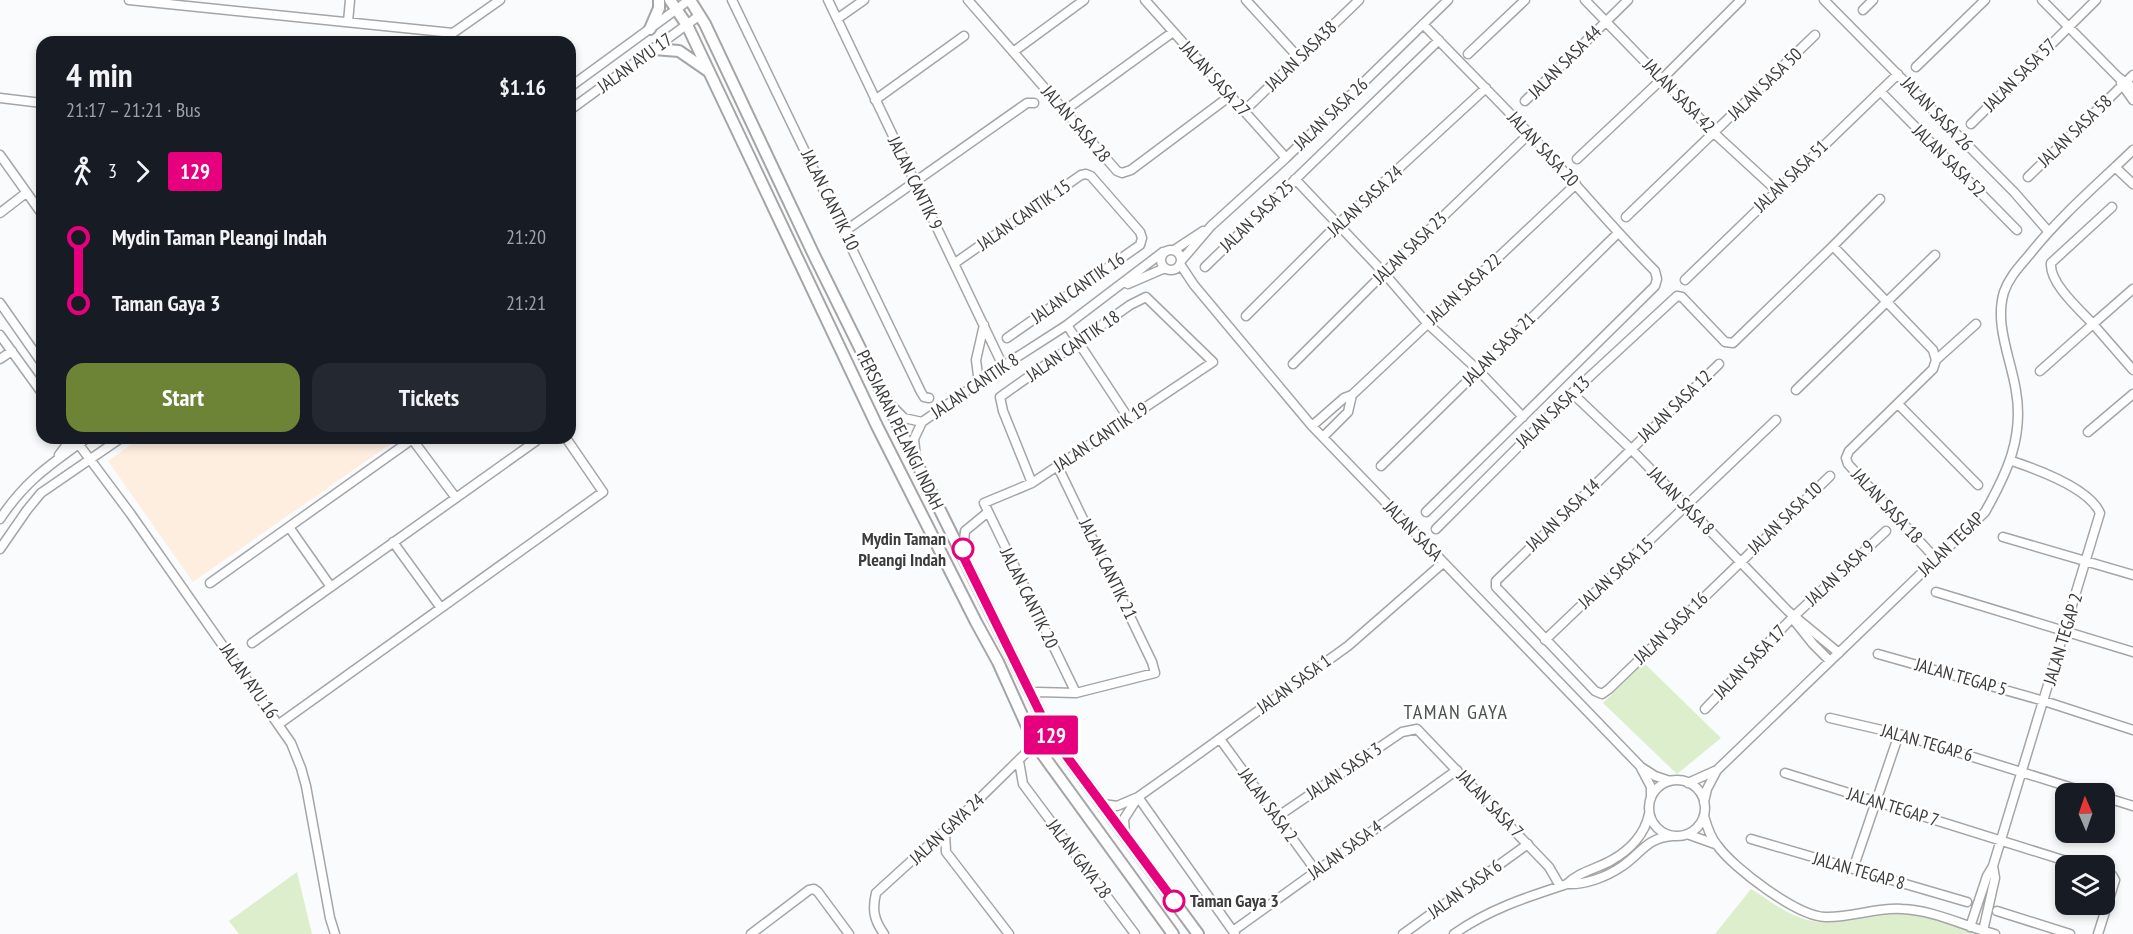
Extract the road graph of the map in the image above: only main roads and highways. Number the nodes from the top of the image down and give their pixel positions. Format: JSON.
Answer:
{"nodes":[{"id":1,"x":659,"y":0,"type":"edge"},
{"id":2,"x":689,"y":0,"type":"edge"},
{"id":3,"x":674,"y":4,"type":"edge"},
{"id":4,"x":650,"y":29,"type":"road end"},
{"id":5,"x":654,"y":49,"type":"road end"},
{"id":6,"x":708,"y":71,"type":"junction"},
{"id":7,"x":1173,"y":934,"type":"edge"},
{"id":8,"x":1198,"y":934,"type":"edge"}],
"edges":[{"from":1,"to":4,"type":"main road"},
{"from":2,"to":8,"type":"main road","name":"PERSIARAN PELANGI INDAH"},
{"from":3,"to":6,"type":"main road","name":"PERSIARAN PELANGI INDAH"},
{"from":5,"to":6,"type":"main road"},
{"from":6,"to":7,"type":"main road","name":"PERSIARAN PELANGI INDAH"}]}
